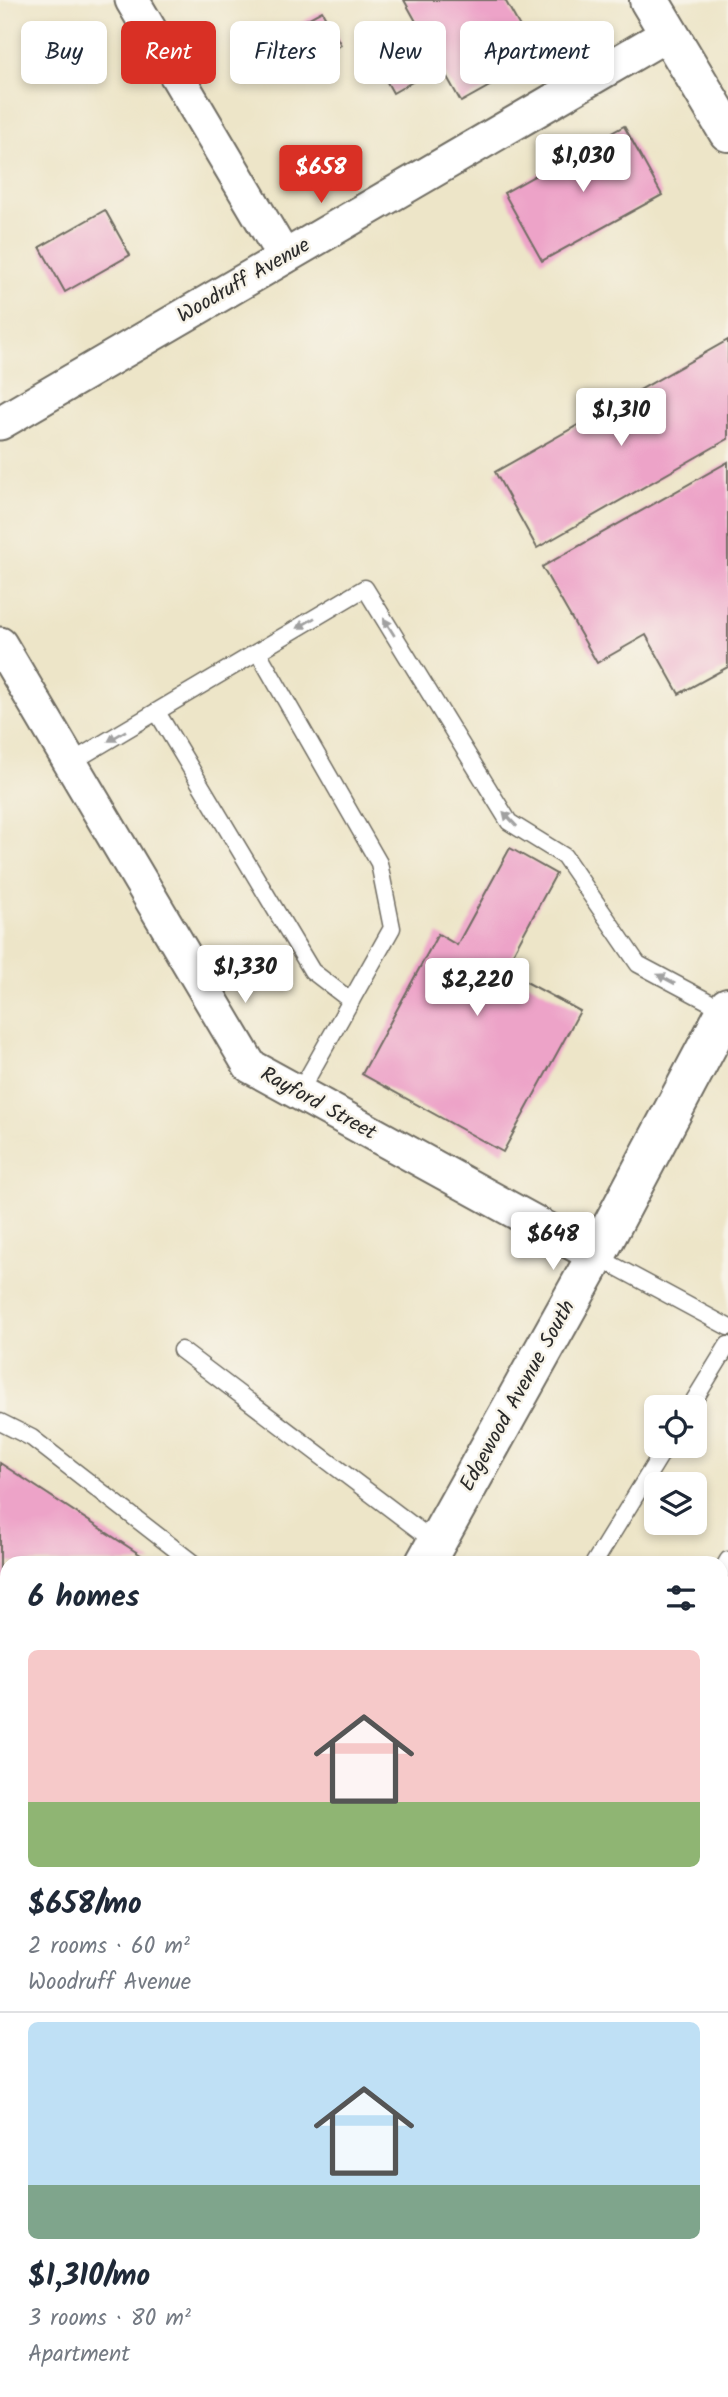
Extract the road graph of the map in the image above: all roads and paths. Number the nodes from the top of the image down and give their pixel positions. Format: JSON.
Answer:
{"nodes":[{"id":1,"x":132,"y":0,"type":"edge"},
{"id":2,"x":649,"y":0,"type":"edge"},
{"id":3,"x":669,"y":33,"type":"junction"},
{"id":4,"x":728,"y":132,"type":"edge"},
{"id":5,"x":284,"y":257,"type":"junction"},
{"id":6,"x":0,"y":423,"type":"edge"},
{"id":7,"x":0,"y":644,"type":"edge"},
{"id":8,"x":258,"y":652,"type":"junction"},
{"id":9,"x":157,"y":712,"type":"junction"},
{"id":10,"x":71,"y":763,"type":"junction"},
{"id":11,"x":351,"y":1000,"type":"junction"},
{"id":12,"x":727,"y":1009,"type":"edge"},
{"id":13,"x":299,"y":1093,"type":"junction"},
{"id":14,"x":596,"y":1256,"type":"junction"},
{"id":15,"x":728,"y":1327,"type":"edge"},
{"id":16,"x":728,"y":1345,"type":"edge"},
{"id":17,"x":181,"y":1350,"type":"dead end"},
{"id":18,"x":697,"y":1395,"type":"edge"},
{"id":19,"x":0,"y":1422,"type":"edge"},
{"id":20,"x":659,"y":1458,"type":"edge"},
{"id":21,"x":430,"y":1553,"type":"edge"},
{"id":22,"x":184,"y":1556,"type":"edge"},
{"id":23,"x":598,"y":1556,"type":"edge"}],
"edges":[{"from":1,"to":5,"type":"street"},
{"from":2,"to":3,"type":"main road"},
{"from":3,"to":4,"type":"main road"},
{"from":3,"to":5,"type":"street","name":"Woodruff Avenue"},
{"from":5,"to":6,"type":"street","name":"Woodruff Avenue"},
{"from":7,"to":10,"type":"street","name":"Rayford Street"},
{"from":8,"to":9,"type":"lane"},
{"from":8,"to":11,"type":"lane"},
{"from":12,"to":8,"type":"lane","one_way":true},
{"from":9,"to":10,"type":"lane","one_way":true},
{"from":9,"to":11,"type":"lane"},
{"from":10,"to":13,"type":"street","name":"Rayford Street"},
{"from":11,"to":13,"type":"lane"},
{"from":12,"to":14,"type":"main road","name":"Edgewood Avenue South"},
{"from":13,"to":14,"type":"street","name":"Rayford Street"},
{"from":14,"to":15,"type":"lane"},
{"from":14,"to":21,"type":"main road","name":"Edgewood Avenue South"},
{"from":16,"to":18,"type":"lane"},
{"from":17,"to":21,"type":"lane"},
{"from":19,"to":22,"type":"lane"},
{"from":20,"to":23,"type":"lane"}]}
